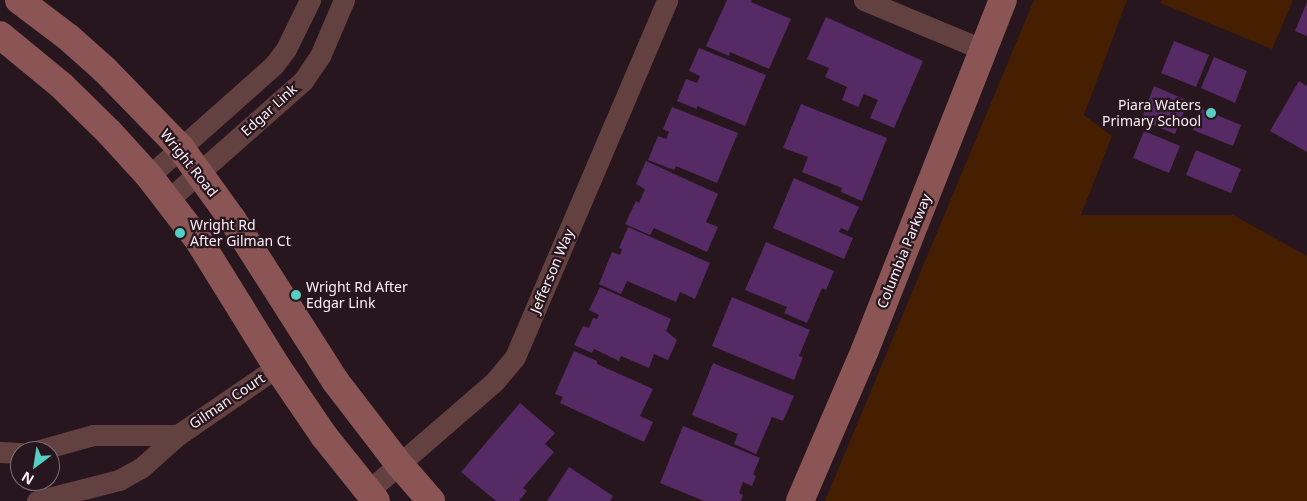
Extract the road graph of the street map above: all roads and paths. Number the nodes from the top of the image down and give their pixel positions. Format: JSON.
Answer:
{"nodes":[{"id":1,"x":19,"y":0,"type":"edge"},
{"id":2,"x":310,"y":0,"type":"edge"},
{"id":3,"x":344,"y":0,"type":"edge"},
{"id":4,"x":666,"y":0,"type":"edge"},
{"id":5,"x":864,"y":0,"type":"edge"},
{"id":6,"x":1003,"y":0,"type":"edge"},
{"id":7,"x":0,"y":36,"type":"edge"},
{"id":8,"x":984,"y":50,"type":"junction"},
{"id":9,"x":180,"y":148,"type":"junction"},
{"id":10,"x":200,"y":172,"type":"junction"},
{"id":11,"x":149,"y":176,"type":"junction"},
{"id":12,"x":168,"y":200,"type":"junction"},
{"id":13,"x":277,"y":367,"type":"junction"},
{"id":14,"x":178,"y":435,"type":"junction"},
{"id":15,"x":60,"y":445,"type":"edge"},
{"id":16,"x":398,"y":464,"type":"junction"},
{"id":17,"x":371,"y":496,"type":"edge"},
{"id":18,"x":37,"y":501,"type":"edge"},
{"id":19,"x":431,"y":501,"type":"edge"},
{"id":20,"x":800,"y":501,"type":"edge"}],
"edges":[{"from":1,"to":9,"type":"main road","name":"Wright Road"},
{"from":2,"to":9,"type":"street"},
{"from":3,"to":10,"type":"street","name":"Edgar Link"},
{"from":4,"to":16,"type":"street","name":"Jefferson Way"},
{"from":5,"to":8,"type":"street"},
{"from":6,"to":8,"type":"main road","name":"Columbia Parkway"},
{"from":7,"to":11,"type":"main road"},
{"from":8,"to":20,"type":"main road","name":"Columbia Parkway"},
{"from":9,"to":10,"type":"main road","name":"Wright Road"},
{"from":9,"to":11,"type":"street"},
{"from":10,"to":12,"type":"street","name":"Edgar Link"},
{"from":10,"to":16,"type":"main road","name":"Wright Road"},
{"from":11,"to":12,"type":"main road"},
{"from":12,"to":13,"type":"main road"},
{"from":13,"to":14,"type":"street","name":"Gilman Court"},
{"from":13,"to":17,"type":"main road"},
{"from":14,"to":15,"type":"street","name":"Gilman Court"},
{"from":14,"to":18,"type":"street","name":"Gilman Court"},
{"from":16,"to":17,"type":"street","name":"Jefferson Way"},
{"from":16,"to":19,"type":"main road","name":"Wright Road"}]}
